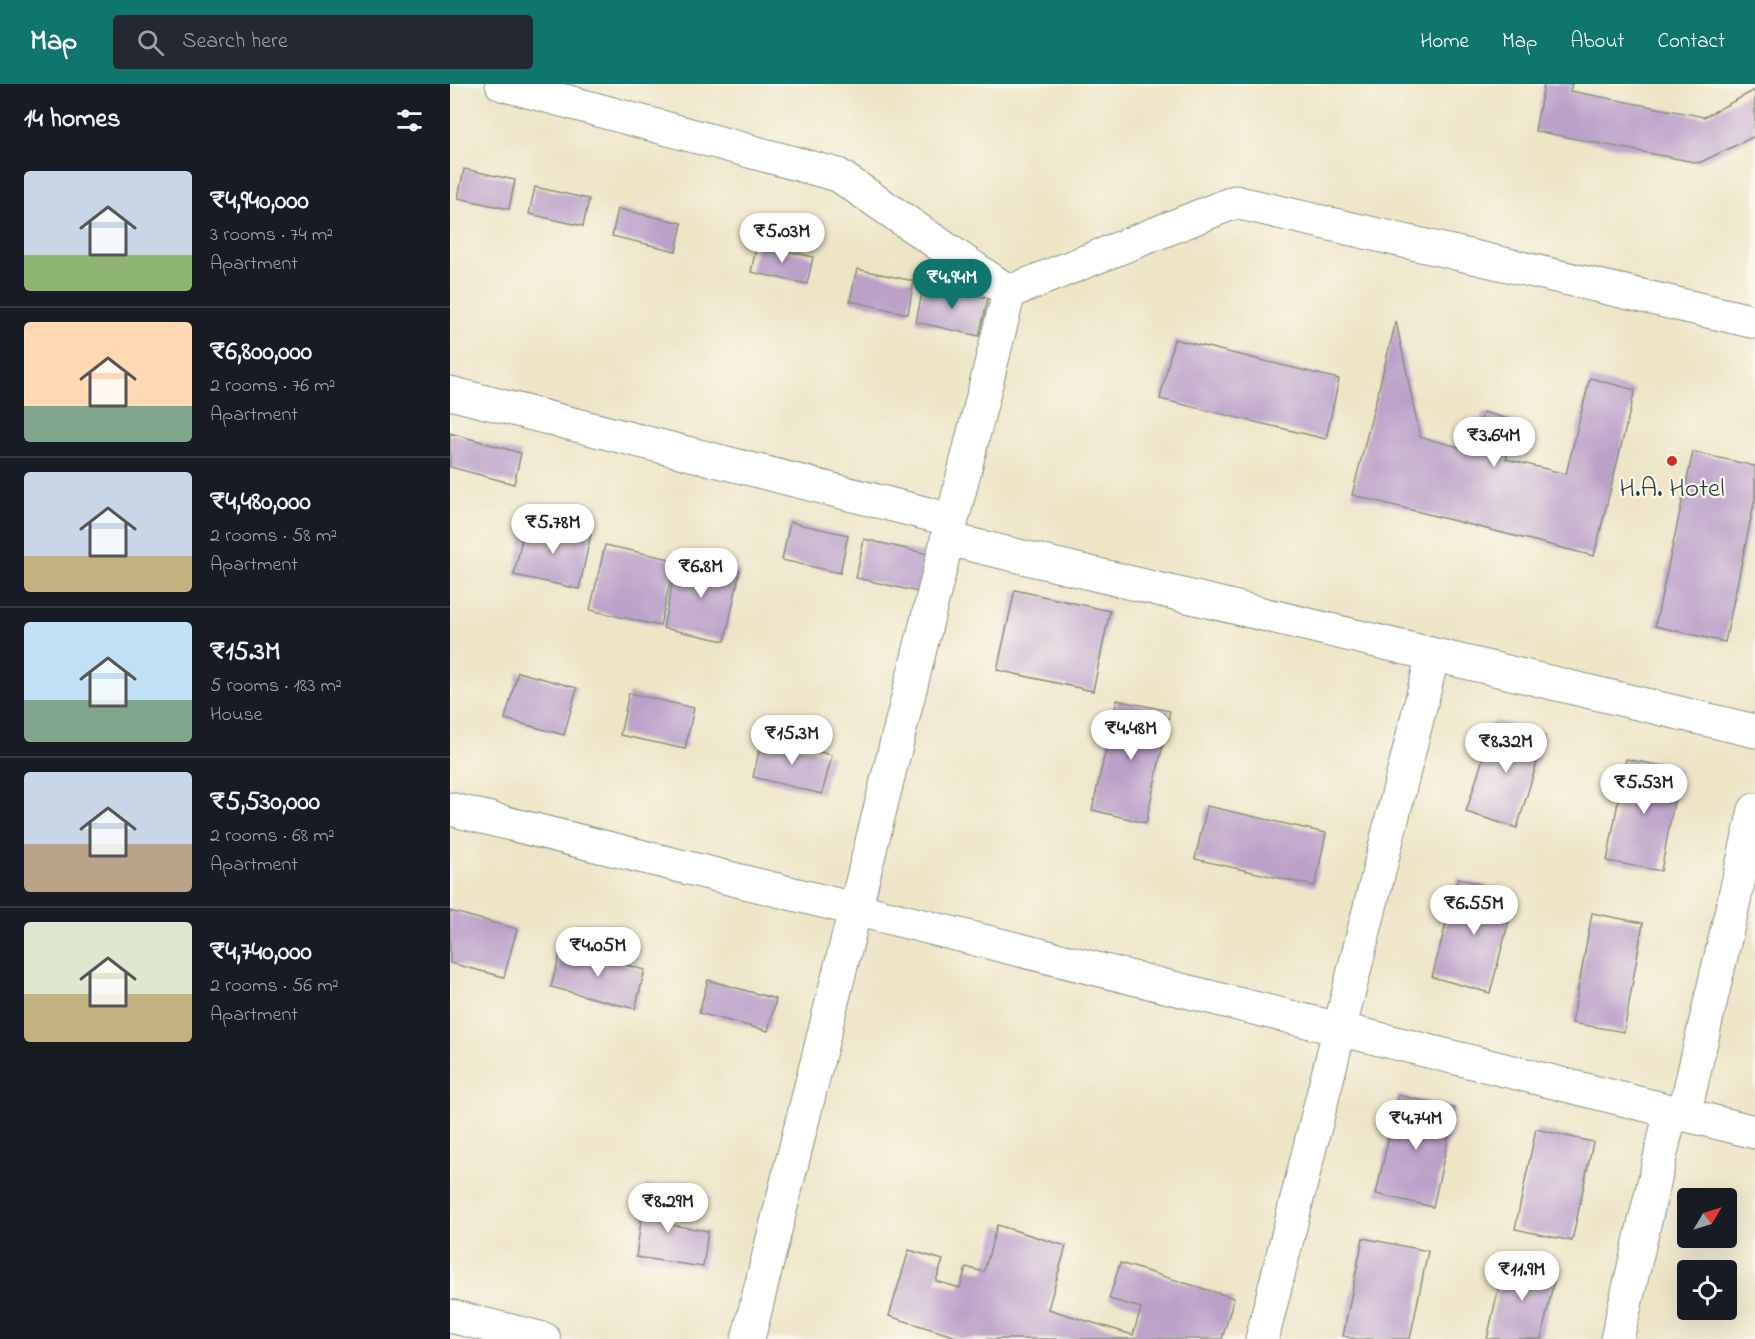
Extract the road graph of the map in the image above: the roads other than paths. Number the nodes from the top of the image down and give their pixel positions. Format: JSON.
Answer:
{"nodes":[{"id":1,"x":502,"y":84,"type":"edge"},
{"id":2,"x":1009,"y":292,"type":"junction"},
{"id":3,"x":1755,"y":322,"type":"edge"},
{"id":4,"x":450,"y":393,"type":"edge"},
{"id":5,"x":949,"y":530,"type":"junction"},
{"id":6,"x":1433,"y":655,"type":"junction"},
{"id":7,"x":1755,"y":731,"type":"edge"},
{"id":8,"x":450,"y":809,"type":"edge"},
{"id":9,"x":1755,"y":810,"type":"edge"},
{"id":10,"x":855,"y":909,"type":"junction"},
{"id":11,"x":1339,"y":1029,"type":"junction"},
{"id":12,"x":1677,"y":1113,"type":"junction"},
{"id":13,"x":1755,"y":1132,"type":"edge"},
{"id":14,"x":450,"y":1316,"type":"edge"},
{"id":15,"x":544,"y":1339,"type":"edge"},
{"id":16,"x":748,"y":1339,"type":"edge"},
{"id":17,"x":1262,"y":1339,"type":"edge"},
{"id":18,"x":1617,"y":1339,"type":"edge"}],
"edges":[{"from":1,"to":2,"type":"lane"},
{"from":2,"to":3,"type":"lane"},
{"from":2,"to":5,"type":"lane"},
{"from":4,"to":5,"type":"lane"},
{"from":5,"to":6,"type":"lane"},
{"from":5,"to":10,"type":"lane"},
{"from":6,"to":7,"type":"lane"},
{"from":6,"to":11,"type":"lane"},
{"from":8,"to":10,"type":"lane"},
{"from":9,"to":12,"type":"lane"},
{"from":10,"to":11,"type":"lane"},
{"from":10,"to":16,"type":"lane"},
{"from":11,"to":12,"type":"lane"},
{"from":11,"to":17,"type":"lane"},
{"from":12,"to":13,"type":"lane"},
{"from":12,"to":18,"type":"lane"},
{"from":14,"to":15,"type":"lane"}]}
